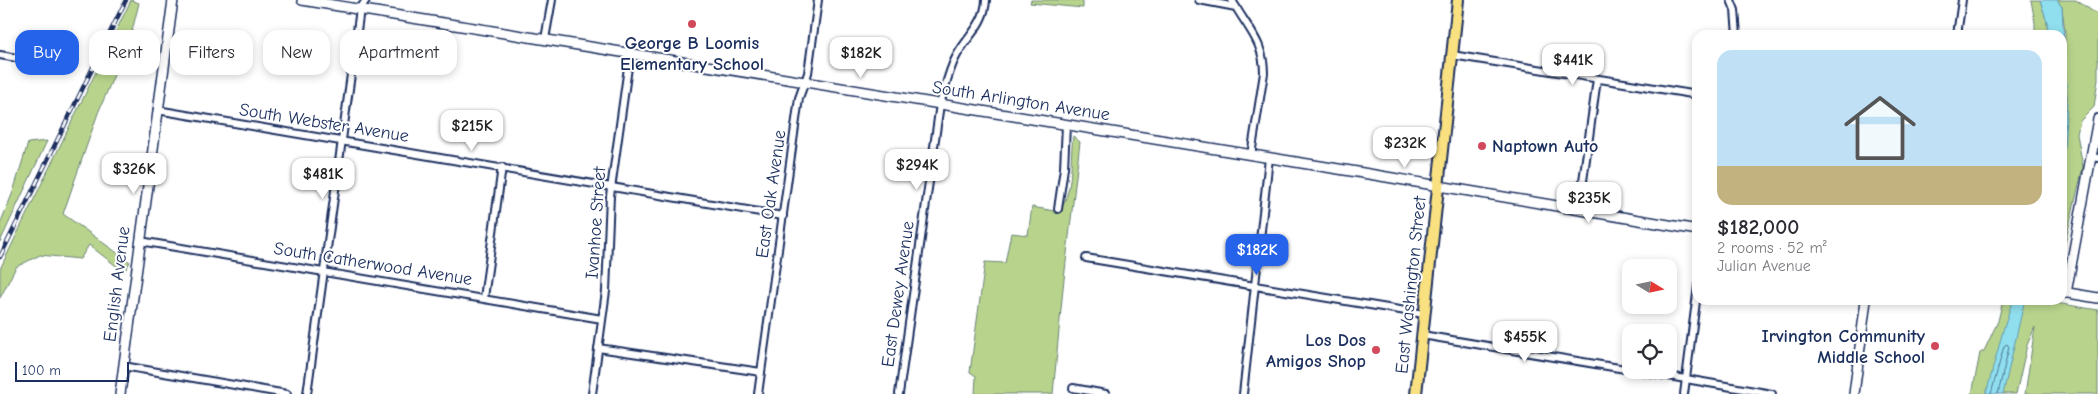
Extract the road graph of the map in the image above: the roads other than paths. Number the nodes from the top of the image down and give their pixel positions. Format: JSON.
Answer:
{"nodes":[{"id":1,"x":173,"y":0,"type":"edge"},
{"id":2,"x":302,"y":0,"type":"edge"},
{"id":3,"x":366,"y":0,"type":"edge"},
{"id":4,"x":552,"y":0,"type":"edge"},
{"id":5,"x":818,"y":0,"type":"edge"},
{"id":6,"x":986,"y":0,"type":"edge"},
{"id":7,"x":1198,"y":0,"type":"edge"},
{"id":8,"x":1232,"y":0,"type":"edge"},
{"id":9,"x":1458,"y":0,"type":"edge"},
{"id":10,"x":1732,"y":0,"type":"edge"},
{"id":11,"x":1962,"y":0,"type":"edge"},
{"id":12,"x":1236,"y":7,"type":"junction"},
{"id":13,"x":360,"y":9,"type":"junction"},
{"id":14,"x":1737,"y":30,"type":"edge"},
{"id":15,"x":1958,"y":30,"type":"edge"},
{"id":16,"x":545,"y":39,"type":"junction"},
{"id":17,"x":630,"y":53,"type":"junction"},
{"id":18,"x":1452,"y":55,"type":"junction"},
{"id":19,"x":0,"y":56,"type":"edge"},
{"id":20,"x":15,"y":58,"type":"edge"},
{"id":21,"x":1597,"y":79,"type":"junction"},
{"id":22,"x":804,"y":82,"type":"junction"},
{"id":23,"x":1692,"y":94,"type":"edge"},
{"id":24,"x":940,"y":104,"type":"junction"},
{"id":25,"x":157,"y":110,"type":"junction"},
{"id":26,"x":2098,"y":119,"type":"edge"},
{"id":27,"x":1066,"y":125,"type":"junction"},
{"id":28,"x":342,"y":141,"type":"junction"},
{"id":29,"x":1251,"y":155,"type":"junction"},
{"id":30,"x":1269,"y":158,"type":"junction"},
{"id":31,"x":2094,"y":158,"type":"edge"},
{"id":32,"x":502,"y":167,"type":"junction"},
{"id":33,"x":612,"y":186,"type":"junction"},
{"id":34,"x":1438,"y":186,"type":"junction"},
{"id":35,"x":1058,"y":208,"type":"dead end"},
{"id":36,"x":1579,"y":210,"type":"junction"},
{"id":37,"x":782,"y":216,"type":"junction"},
{"id":38,"x":1692,"y":229,"type":"edge"},
{"id":39,"x":140,"y":241,"type":"junction"},
{"id":40,"x":1086,"y":258,"type":"dead end"},
{"id":41,"x":323,"y":271,"type":"junction"},
{"id":42,"x":2067,"y":279,"type":"edge"},
{"id":43,"x":1256,"y":286,"type":"junction"},
{"id":44,"x":2067,"y":293,"type":"edge"},
{"id":45,"x":484,"y":298,"type":"junction"},
{"id":46,"x":2098,"y":298,"type":"edge"},
{"id":47,"x":1696,"y":305,"type":"edge"},
{"id":48,"x":1865,"y":305,"type":"edge"},
{"id":49,"x":1424,"y":314,"type":"junction"},
{"id":50,"x":602,"y":319,"type":"junction"},
{"id":51,"x":1422,"y":335,"type":"junction"},
{"id":52,"x":598,"y":348,"type":"junction"},
{"id":53,"x":123,"y":366,"type":"junction"},
{"id":54,"x":1622,"y":368,"type":"edge"},
{"id":55,"x":761,"y":372,"type":"junction"},
{"id":56,"x":1677,"y":378,"type":"edge"},
{"id":57,"x":1686,"y":379,"type":"junction"},
{"id":58,"x":1073,"y":388,"type":"dead end"},
{"id":59,"x":120,"y":394,"type":"edge"},
{"id":60,"x":287,"y":394,"type":"edge"},
{"id":61,"x":307,"y":394,"type":"edge"},
{"id":62,"x":592,"y":394,"type":"edge"},
{"id":63,"x":758,"y":394,"type":"edge"},
{"id":64,"x":899,"y":394,"type":"edge"},
{"id":65,"x":1106,"y":394,"type":"edge"},
{"id":66,"x":1243,"y":394,"type":"edge"},
{"id":67,"x":1416,"y":394,"type":"edge"},
{"id":68,"x":1684,"y":394,"type":"edge"},
{"id":69,"x":1772,"y":394,"type":"edge"},
{"id":70,"x":1854,"y":394,"type":"edge"}],
"edges":[{"from":1,"to":25,"type":"main road","name":"English Avenue"},
{"from":2,"to":13,"type":"main road","name":"South Arlington Avenue"},
{"from":3,"to":13,"type":"street"},
{"from":4,"to":16,"type":"street"},
{"from":5,"to":22,"type":"street","name":"East Oak Avenue"},
{"from":6,"to":24,"type":"street","name":"East Dewey Avenue"},
{"from":7,"to":12,"type":"street"},
{"from":8,"to":12,"type":"street"},
{"from":9,"to":18,"type":"main road","name":"East Washington Street"},
{"from":10,"to":14,"type":"street"},
{"from":11,"to":15,"type":"street"},
{"from":12,"to":29,"type":"street"},
{"from":13,"to":16,"type":"main road","name":"South Arlington Avenue"},
{"from":13,"to":28,"type":"street"},
{"from":16,"to":17,"type":"main road","name":"South Arlington Avenue"},
{"from":17,"to":22,"type":"main road","name":"South Arlington Avenue"},
{"from":17,"to":33,"type":"street","name":"Ivanhoe Street"},
{"from":18,"to":21,"type":"street"},
{"from":18,"to":34,"type":"main road","name":"East Washington Street"},
{"from":19,"to":20,"type":"street"},
{"from":21,"to":23,"type":"street"},
{"from":21,"to":36,"type":"street"},
{"from":22,"to":24,"type":"main road","name":"South Arlington Avenue"},
{"from":22,"to":37,"type":"street","name":"East Oak Avenue"},
{"from":24,"to":27,"type":"main road","name":"South Arlington Avenue"},
{"from":24,"to":64,"type":"street","name":"East Dewey Avenue"},
{"from":25,"to":28,"type":"street","name":"South Webster Avenue"},
{"from":25,"to":39,"type":"main road","name":"English Avenue"},
{"from":26,"to":31,"type":"main road"},
{"from":27,"to":29,"type":"main road","name":"South Arlington Avenue"},
{"from":27,"to":35,"type":"street"},
{"from":28,"to":32,"type":"street","name":"South Webster Avenue"},
{"from":28,"to":41,"type":"street"},
{"from":29,"to":30,"type":"main road","name":"South Arlington Avenue"},
{"from":30,"to":34,"type":"main road","name":"South Arlington Avenue"},
{"from":30,"to":43,"type":"street"},
{"from":31,"to":42,"type":"main road"},
{"from":32,"to":33,"type":"street","name":"South Webster Avenue"},
{"from":32,"to":45,"type":"street"},
{"from":33,"to":37,"type":"street","name":"South Webster Avenue"},
{"from":33,"to":50,"type":"street","name":"Ivanhoe Street"},
{"from":34,"to":36,"type":"main road","name":"South Arlington Avenue"},
{"from":34,"to":49,"type":"main road","name":"East Washington Street"},
{"from":36,"to":38,"type":"main road","name":"South Arlington Avenue"},
{"from":37,"to":55,"type":"street","name":"East Oak Avenue"},
{"from":39,"to":41,"type":"street","name":"South Catherwood Avenue"},
{"from":39,"to":53,"type":"main road","name":"English Avenue"},
{"from":40,"to":43,"type":"street"},
{"from":41,"to":45,"type":"street","name":"South Catherwood Avenue"},
{"from":41,"to":61,"type":"street"},
{"from":43,"to":49,"type":"street"},
{"from":43,"to":66,"type":"street"},
{"from":44,"to":46,"type":"main road"},
{"from":45,"to":50,"type":"street","name":"South Catherwood Avenue"},
{"from":47,"to":57,"type":"street"},
{"from":48,"to":70,"type":"main road"},
{"from":49,"to":51,"type":"main road","name":"East Washington Street"},
{"from":50,"to":52,"type":"street","name":"Ivanhoe Street"},
{"from":51,"to":54,"type":"street"},
{"from":51,"to":67,"type":"main road","name":"East Washington Street"},
{"from":52,"to":55,"type":"street"},
{"from":52,"to":62,"type":"street","name":"Ivanhoe Street"},
{"from":53,"to":59,"type":"main road","name":"English Avenue"},
{"from":53,"to":60,"type":"street"},
{"from":55,"to":63,"type":"street","name":"East Oak Avenue"},
{"from":56,"to":57,"type":"street"},
{"from":57,"to":68,"type":"street"},
{"from":57,"to":69,"type":"street"},
{"from":58,"to":65,"type":"street"}]}
